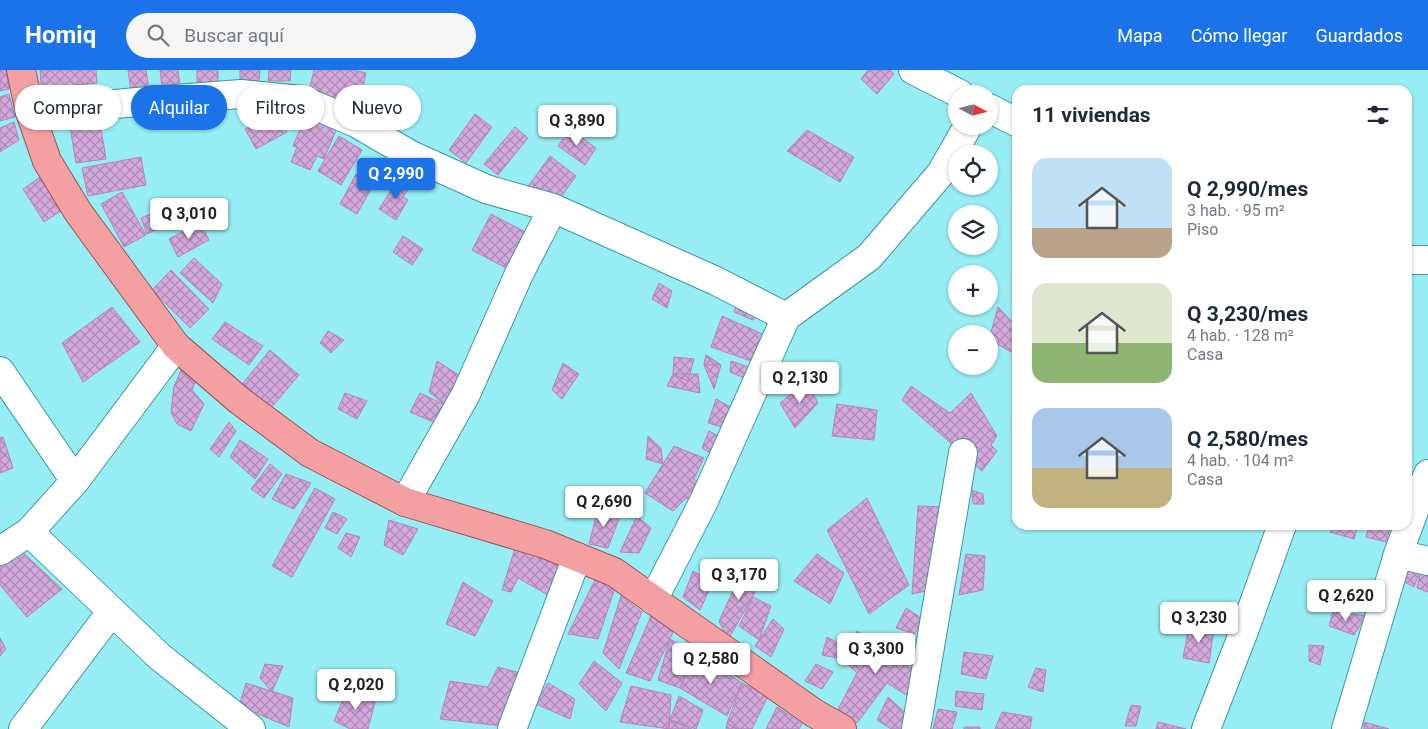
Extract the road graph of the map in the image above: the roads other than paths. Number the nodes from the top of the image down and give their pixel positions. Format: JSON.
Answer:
{"nodes":[{"id":1,"x":21,"y":70,"type":"edge"},
{"id":2,"x":913,"y":70,"type":"edge"},
{"id":3,"x":24,"y":85,"type":"edge"},
{"id":4,"x":948,"y":88,"type":"edge"},
{"id":5,"x":121,"y":104,"type":"edge"},
{"id":6,"x":998,"y":112,"type":"edge"},
{"id":7,"x":1012,"y":119,"type":"edge"},
{"id":8,"x":36,"y":130,"type":"edge"},
{"id":9,"x":963,"y":135,"type":"edge"},
{"id":10,"x":553,"y":208,"type":"junction"},
{"id":11,"x":1412,"y":260,"type":"edge"},
{"id":12,"x":1428,"y":260,"type":"edge"},
{"id":13,"x":786,"y":317,"type":"junction"},
{"id":14,"x":176,"y":346,"type":"junction"},
{"id":15,"x":0,"y":371,"type":"edge"},
{"id":16,"x":963,"y":453,"type":"dead end"},
{"id":17,"x":1428,"y":474,"type":"edge"},
{"id":18,"x":75,"y":481,"type":"junction"},
{"id":19,"x":405,"y":502,"type":"junction"},
{"id":20,"x":1412,"y":517,"type":"edge"},
{"id":21,"x":1280,"y":530,"type":"edge"},
{"id":22,"x":1407,"y":530,"type":"edge"},
{"id":23,"x":29,"y":532,"type":"junction"},
{"id":24,"x":0,"y":550,"type":"edge"},
{"id":25,"x":1398,"y":554,"type":"junction"},
{"id":26,"x":577,"y":557,"type":"junction"},
{"id":27,"x":1428,"y":561,"type":"edge"},
{"id":28,"x":653,"y":600,"type":"junction"},
{"id":29,"x":112,"y":611,"type":"junction"},
{"id":30,"x":810,"y":721,"type":"edge"},
{"id":31,"x":23,"y":729,"type":"edge"},
{"id":32,"x":251,"y":729,"type":"edge"},
{"id":33,"x":512,"y":729,"type":"edge"},
{"id":34,"x":842,"y":729,"type":"edge"},
{"id":35,"x":916,"y":729,"type":"edge"},
{"id":36,"x":1206,"y":729,"type":"edge"},
{"id":37,"x":1346,"y":729,"type":"edge"}],
"edges":[{"from":1,"to":3,"type":"main road"},
{"from":2,"to":4,"type":"street"},
{"from":5,"to":10,"type":"street"},
{"from":6,"to":7,"type":"street"},
{"from":8,"to":14,"type":"main road"},
{"from":9,"to":13,"type":"street"},
{"from":10,"to":13,"type":"street"},
{"from":10,"to":19,"type":"street"},
{"from":11,"to":12,"type":"street"},
{"from":13,"to":28,"type":"street"},
{"from":14,"to":18,"type":"street"},
{"from":14,"to":19,"type":"main road"},
{"from":15,"to":18,"type":"street"},
{"from":16,"to":35,"type":"street"},
{"from":17,"to":20,"type":"street"},
{"from":18,"to":23,"type":"street"},
{"from":19,"to":26,"type":"main road"},
{"from":21,"to":36,"type":"street"},
{"from":22,"to":25,"type":"street"},
{"from":23,"to":24,"type":"street"},
{"from":23,"to":29,"type":"street"},
{"from":25,"to":27,"type":"street"},
{"from":25,"to":37,"type":"street"},
{"from":26,"to":28,"type":"main road"},
{"from":26,"to":33,"type":"street"},
{"from":28,"to":30,"type":"main road"},
{"from":29,"to":31,"type":"street"},
{"from":29,"to":32,"type":"street"},
{"from":30,"to":34,"type":"main road"}]}
